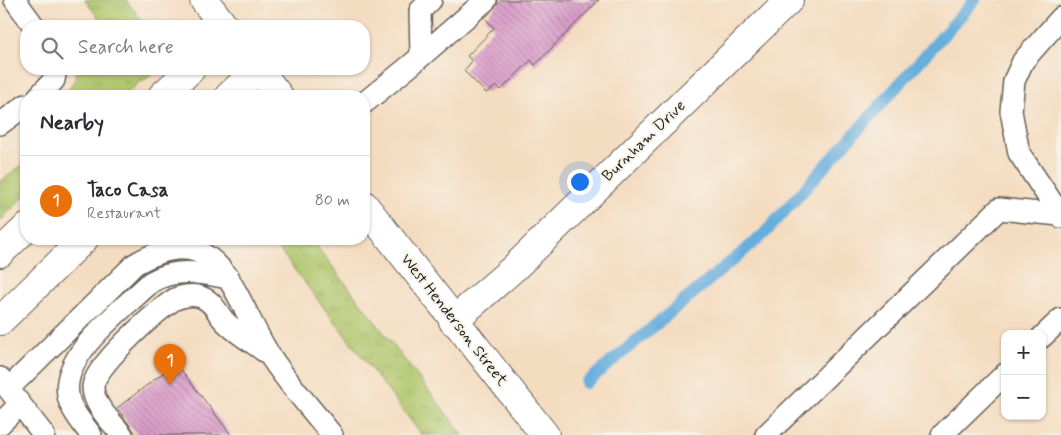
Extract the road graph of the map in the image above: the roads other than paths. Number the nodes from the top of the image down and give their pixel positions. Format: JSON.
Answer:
{"nodes":[{"id":1,"x":15,"y":0,"type":"edge"},
{"id":2,"x":204,"y":0,"type":"edge"},
{"id":3,"x":430,"y":0,"type":"edge"},
{"id":4,"x":486,"y":0,"type":"edge"},
{"id":5,"x":789,"y":0,"type":"edge"},
{"id":6,"x":1061,"y":18,"type":"edge"},
{"id":7,"x":30,"y":20,"type":"edge"},
{"id":8,"x":219,"y":20,"type":"edge"},
{"id":9,"x":421,"y":55,"type":"junction"},
{"id":10,"x":55,"y":75,"type":"edge"},
{"id":11,"x":185,"y":75,"type":"edge"},
{"id":12,"x":252,"y":75,"type":"edge"},
{"id":13,"x":263,"y":75,"type":"edge"},
{"id":14,"x":44,"y":90,"type":"edge"},
{"id":15,"x":168,"y":90,"type":"edge"},
{"id":16,"x":235,"y":90,"type":"edge"},
{"id":17,"x":274,"y":90,"type":"edge"},
{"id":18,"x":370,"y":98,"type":"edge"},
{"id":19,"x":20,"y":109,"type":"edge"},
{"id":20,"x":0,"y":124,"type":"edge"},
{"id":21,"x":370,"y":213,"type":"edge"},
{"id":22,"x":1061,"y":216,"type":"edge"},
{"id":23,"x":20,"y":234,"type":"edge"},
{"id":24,"x":78,"y":245,"type":"edge"},
{"id":25,"x":0,"y":253,"type":"edge"},
{"id":26,"x":229,"y":278,"type":"junction"},
{"id":27,"x":1061,"y":318,"type":"edge"},
{"id":28,"x":0,"y":321,"type":"edge"},
{"id":29,"x":453,"y":321,"type":"junction"},
{"id":30,"x":1046,"y":333,"type":"edge"},
{"id":31,"x":268,"y":354,"type":"junction"},
{"id":32,"x":1004,"y":375,"type":"edge"},
{"id":33,"x":10,"y":390,"type":"edge"},
{"id":34,"x":0,"y":424,"type":"edge"},
{"id":35,"x":44,"y":435,"type":"edge"},
{"id":36,"x":91,"y":435,"type":"edge"},
{"id":37,"x":122,"y":435,"type":"edge"},
{"id":38,"x":332,"y":435,"type":"edge"},
{"id":39,"x":544,"y":435,"type":"edge"},
{"id":40,"x":766,"y":435,"type":"edge"},
{"id":41,"x":942,"y":435,"type":"edge"}],
"edges":[{"from":1,"to":7,"type":"lane"},
{"from":2,"to":8,"type":"street"},
{"from":3,"to":9,"type":"lane"},
{"from":4,"to":9,"type":"lane"},
{"from":5,"to":29,"type":"street","name":"Burnham Drive"},
{"from":6,"to":22,"type":"lane"},
{"from":9,"to":18,"type":"lane"},
{"from":10,"to":14,"type":"lane"},
{"from":11,"to":15,"type":"street"},
{"from":12,"to":16,"type":"street"},
{"from":13,"to":17,"type":"street"},
{"from":19,"to":20,"type":"lane"},
{"from":21,"to":29,"type":"street","name":"West Henderson Street"},
{"from":22,"to":40,"type":"lane"},
{"from":23,"to":25,"type":"street"},
{"from":24,"to":28,"type":"street"},
{"from":26,"to":31,"type":"lane"},
{"from":26,"to":33,"type":"lane"},
{"from":26,"to":36,"type":"lane"},
{"from":27,"to":30,"type":"lane"},
{"from":29,"to":39,"type":"street","name":"West Henderson Street"},
{"from":31,"to":37,"type":"lane"},
{"from":31,"to":38,"type":"lane"},
{"from":32,"to":41,"type":"lane"},
{"from":33,"to":34,"type":"lane"},
{"from":33,"to":35,"type":"lane"}]}
